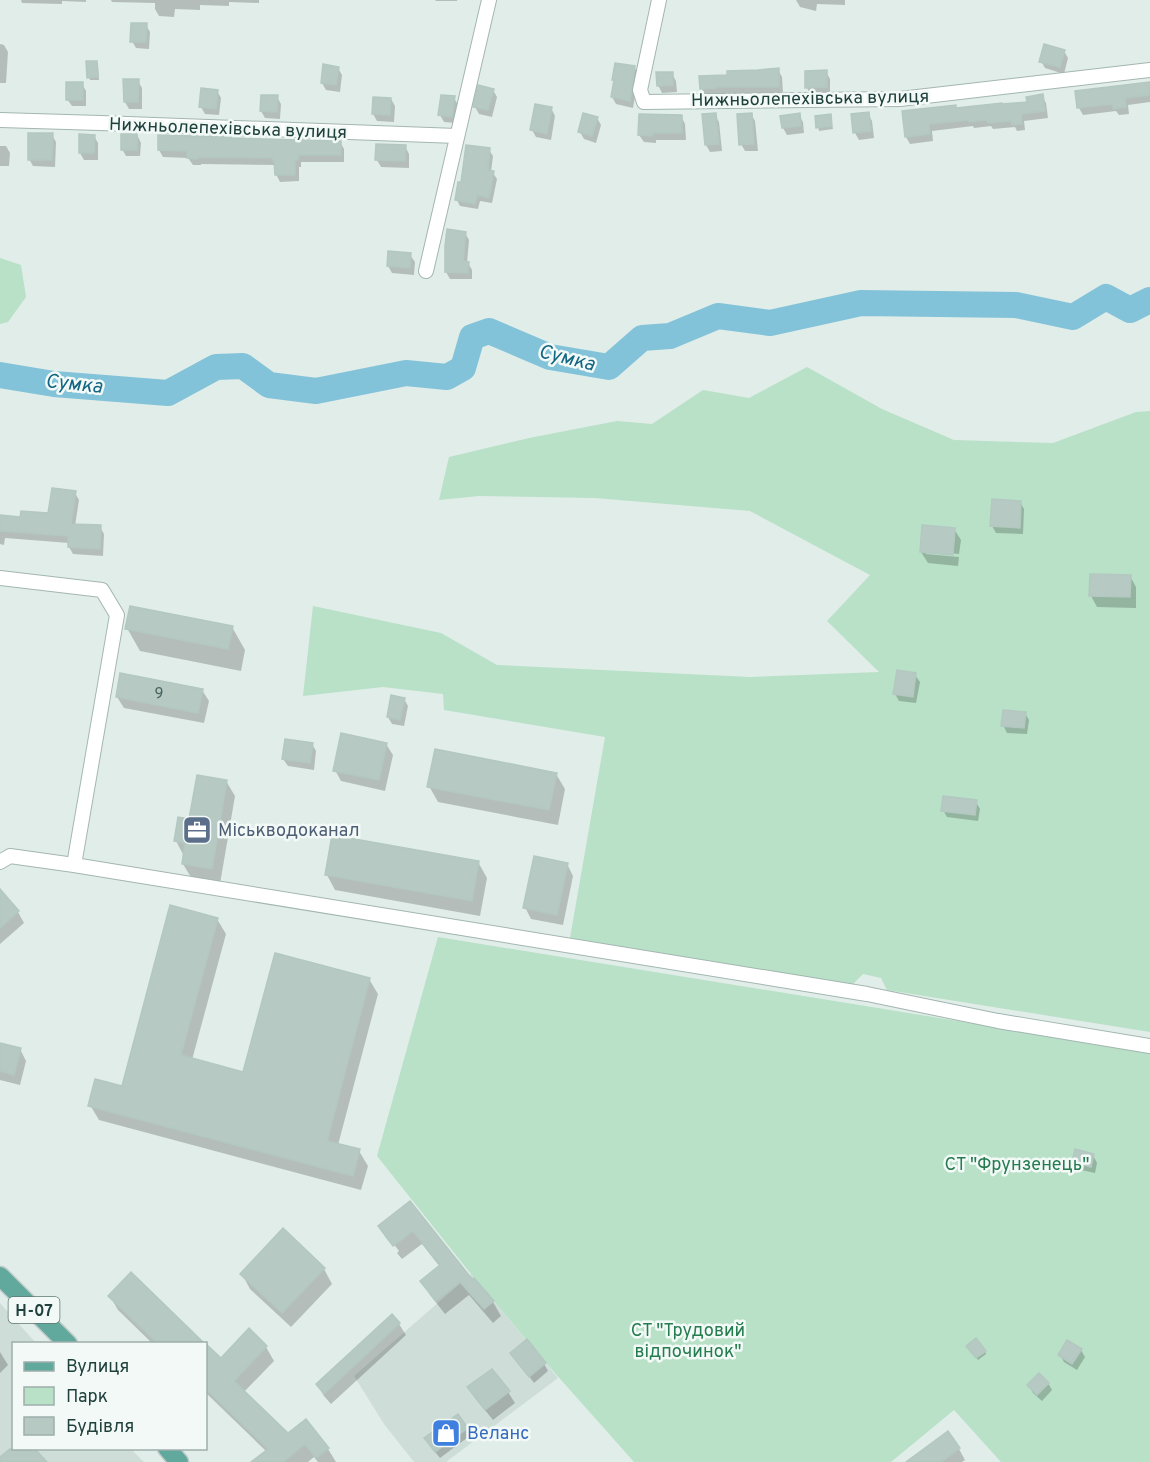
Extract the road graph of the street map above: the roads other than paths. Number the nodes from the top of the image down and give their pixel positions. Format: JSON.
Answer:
{"nodes":[{"id":1,"x":489,"y":0,"type":"edge"},
{"id":2,"x":659,"y":0,"type":"edge"},
{"id":3,"x":1150,"y":70,"type":"edge"},
{"id":4,"x":0,"y":120,"type":"edge"},
{"id":5,"x":457,"y":136,"type":"junction"},
{"id":6,"x":426,"y":271,"type":"dead end"},
{"id":7,"x":0,"y":578,"type":"edge"},
{"id":8,"x":0,"y":862,"type":"edge"},
{"id":9,"x":74,"y":865,"type":"junction"},
{"id":10,"x":1150,"y":1046,"type":"edge"},
{"id":11,"x":0,"y":1276,"type":"edge"},
{"id":12,"x":66,"y":1342,"type":"edge"},
{"id":13,"x":168,"y":1450,"type":"edge"},
{"id":14,"x":179,"y":1462,"type":"edge"}],
"edges":[{"from":1,"to":5,"type":"street"},
{"from":2,"to":3,"type":"street","name":"Нижньолепехівська вулиця"},
{"from":4,"to":5,"type":"street","name":"Нижньолепехівська вулиця"},
{"from":5,"to":6,"type":"street"},
{"from":7,"to":9,"type":"street"},
{"from":8,"to":9,"type":"street"},
{"from":9,"to":10,"type":"street"},
{"from":11,"to":12,"type":"main road","number":"Н-07"},
{"from":13,"to":14,"type":"main road"}]}
